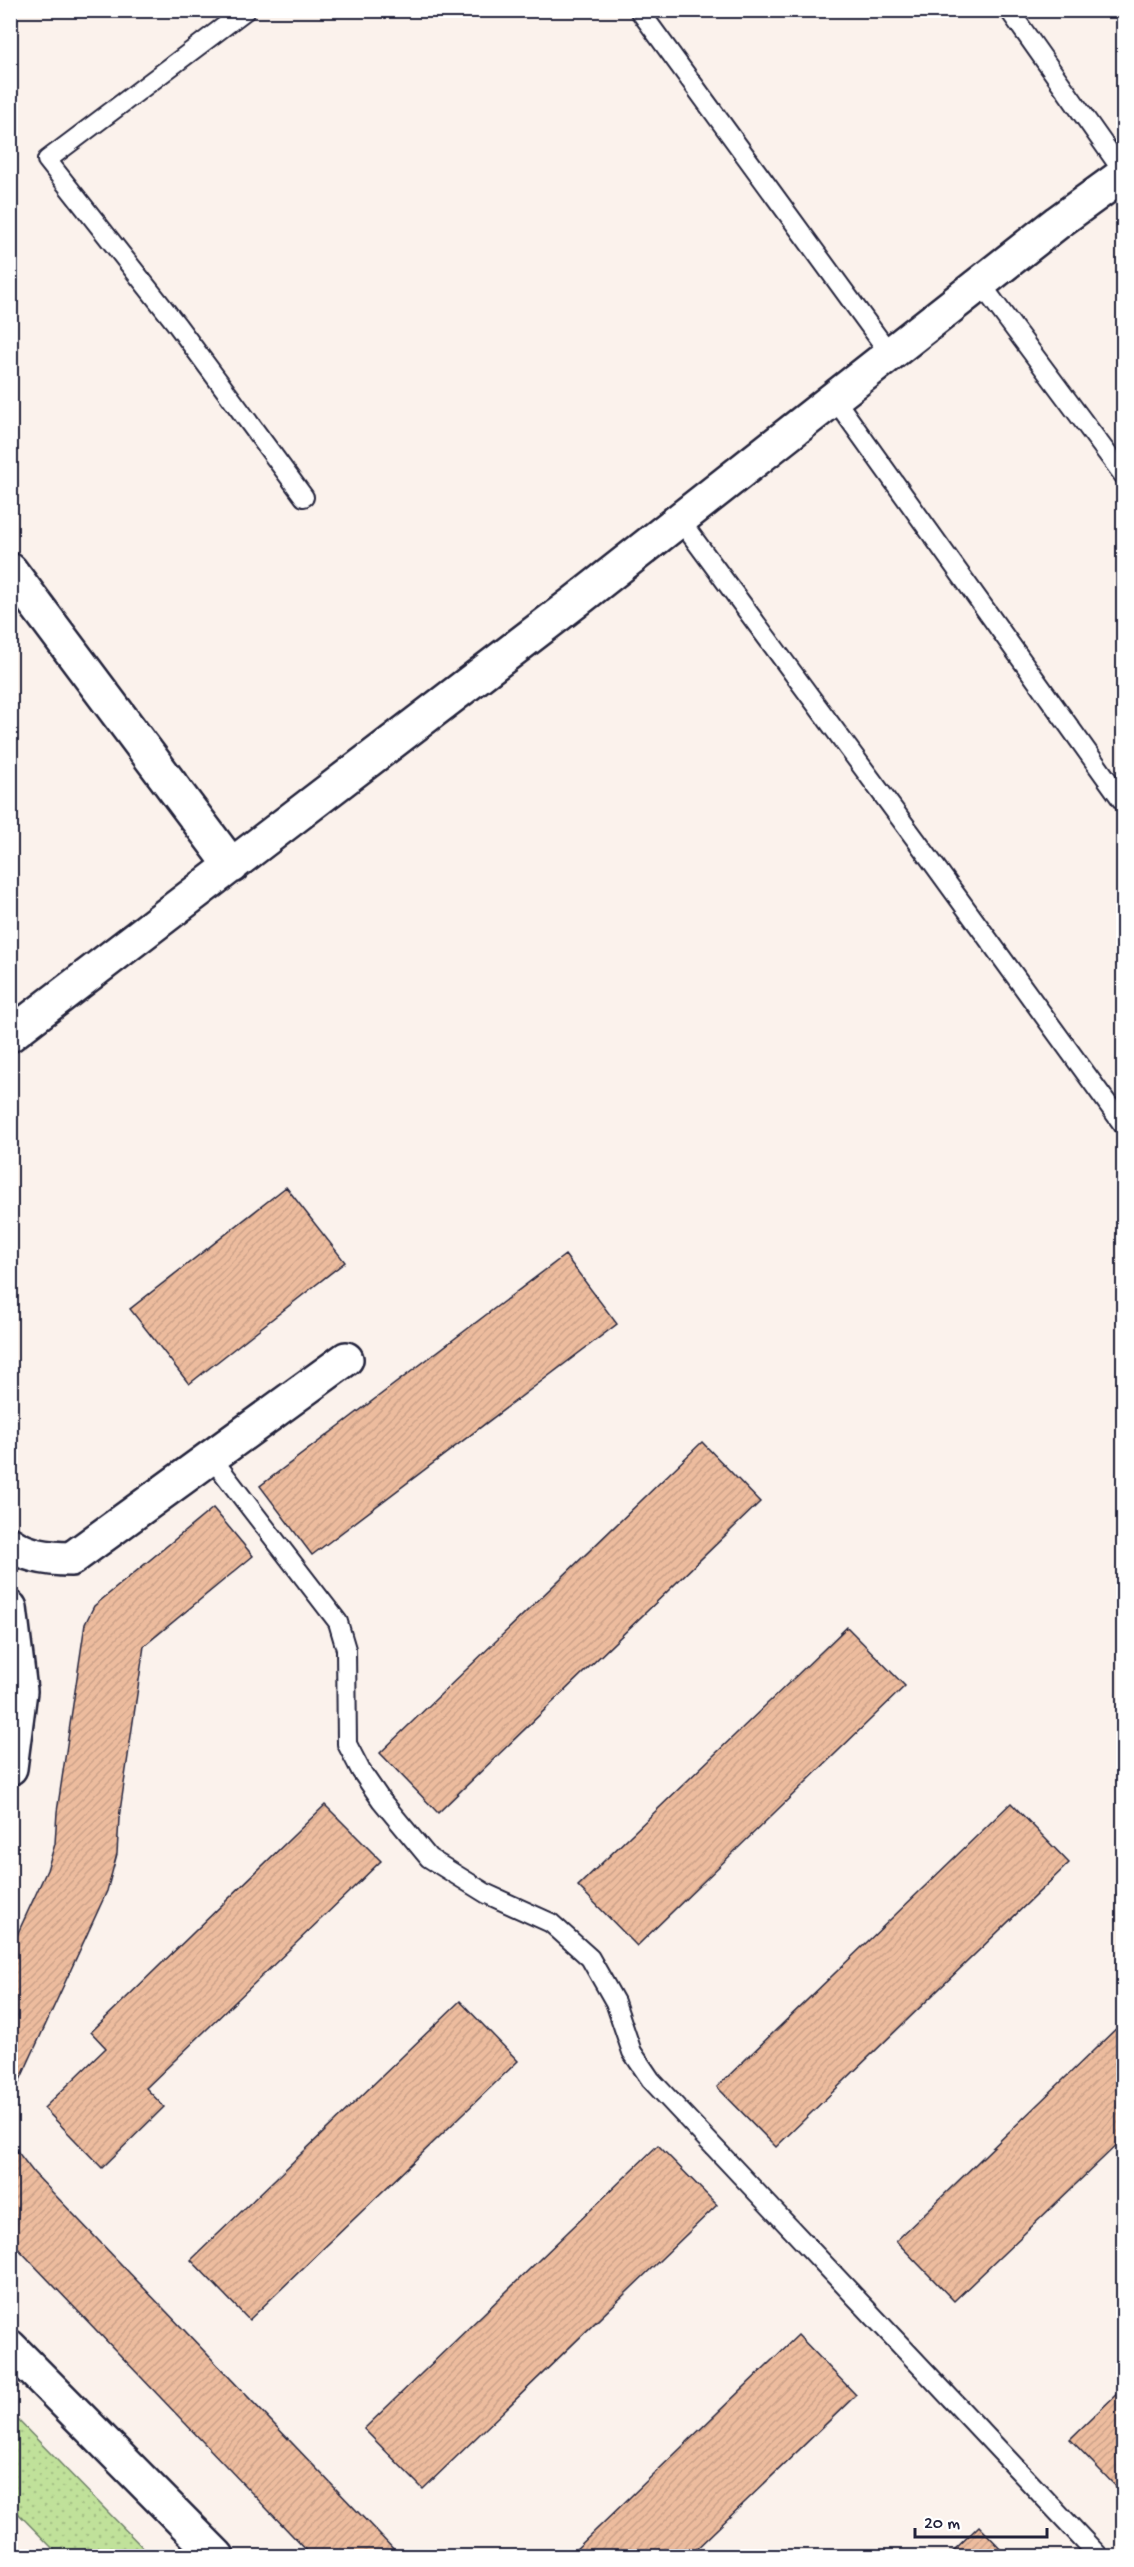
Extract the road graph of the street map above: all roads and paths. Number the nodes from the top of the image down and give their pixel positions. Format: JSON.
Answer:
{"nodes":[{"id":1,"x":246,"y":10,"type":"edge"},
{"id":2,"x":639,"y":10,"type":"edge"},
{"id":3,"x":1009,"y":10,"type":"edge"},
{"id":4,"x":1124,"y":174,"type":"edge"},
{"id":5,"x":981,"y":284,"type":"junction"},
{"id":6,"x":890,"y":354,"type":"junction"},
{"id":7,"x":834,"y":398,"type":"junction"},
{"id":8,"x":1124,"y":476,"type":"edge"},
{"id":9,"x":303,"y":497,"type":"dead end"},
{"id":10,"x":680,"y":520,"type":"junction"},
{"id":11,"x":10,"y":570,"type":"edge"},
{"id":12,"x":1124,"y":803,"type":"edge"},
{"id":13,"x":232,"y":866,"type":"junction"},
{"id":14,"x":10,"y":1035,"type":"edge"},
{"id":15,"x":1124,"y":1126,"type":"edge"},
{"id":16,"x":346,"y":1359,"type":"dead end"},
{"id":17,"x":211,"y":1457,"type":"junction"},
{"id":18,"x":10,"y":1544,"type":"edge"},
{"id":19,"x":10,"y":1608,"type":"edge"},
{"id":20,"x":10,"y":1768,"type":"edge"},
{"id":21,"x":10,"y":2347,"type":"edge"},
{"id":22,"x":217,"y":2556,"type":"edge"},
{"id":23,"x":1099,"y":2556,"type":"edge"}],
"edges":[{"from":1,"to":9,"type":"lane"},
{"from":2,"to":6,"type":"lane"},
{"from":3,"to":4,"type":"lane"},
{"from":4,"to":5,"type":"street"},
{"from":5,"to":6,"type":"street"},
{"from":5,"to":8,"type":"lane"},
{"from":6,"to":7,"type":"street"},
{"from":7,"to":10,"type":"street"},
{"from":7,"to":12,"type":"lane"},
{"from":10,"to":13,"type":"street"},
{"from":10,"to":15,"type":"lane"},
{"from":11,"to":13,"type":"street"},
{"from":13,"to":14,"type":"street"},
{"from":16,"to":17,"type":"street"},
{"from":17,"to":18,"type":"street"},
{"from":17,"to":23,"type":"lane"},
{"from":19,"to":20,"type":"street"},
{"from":21,"to":22,"type":"street"}]}
